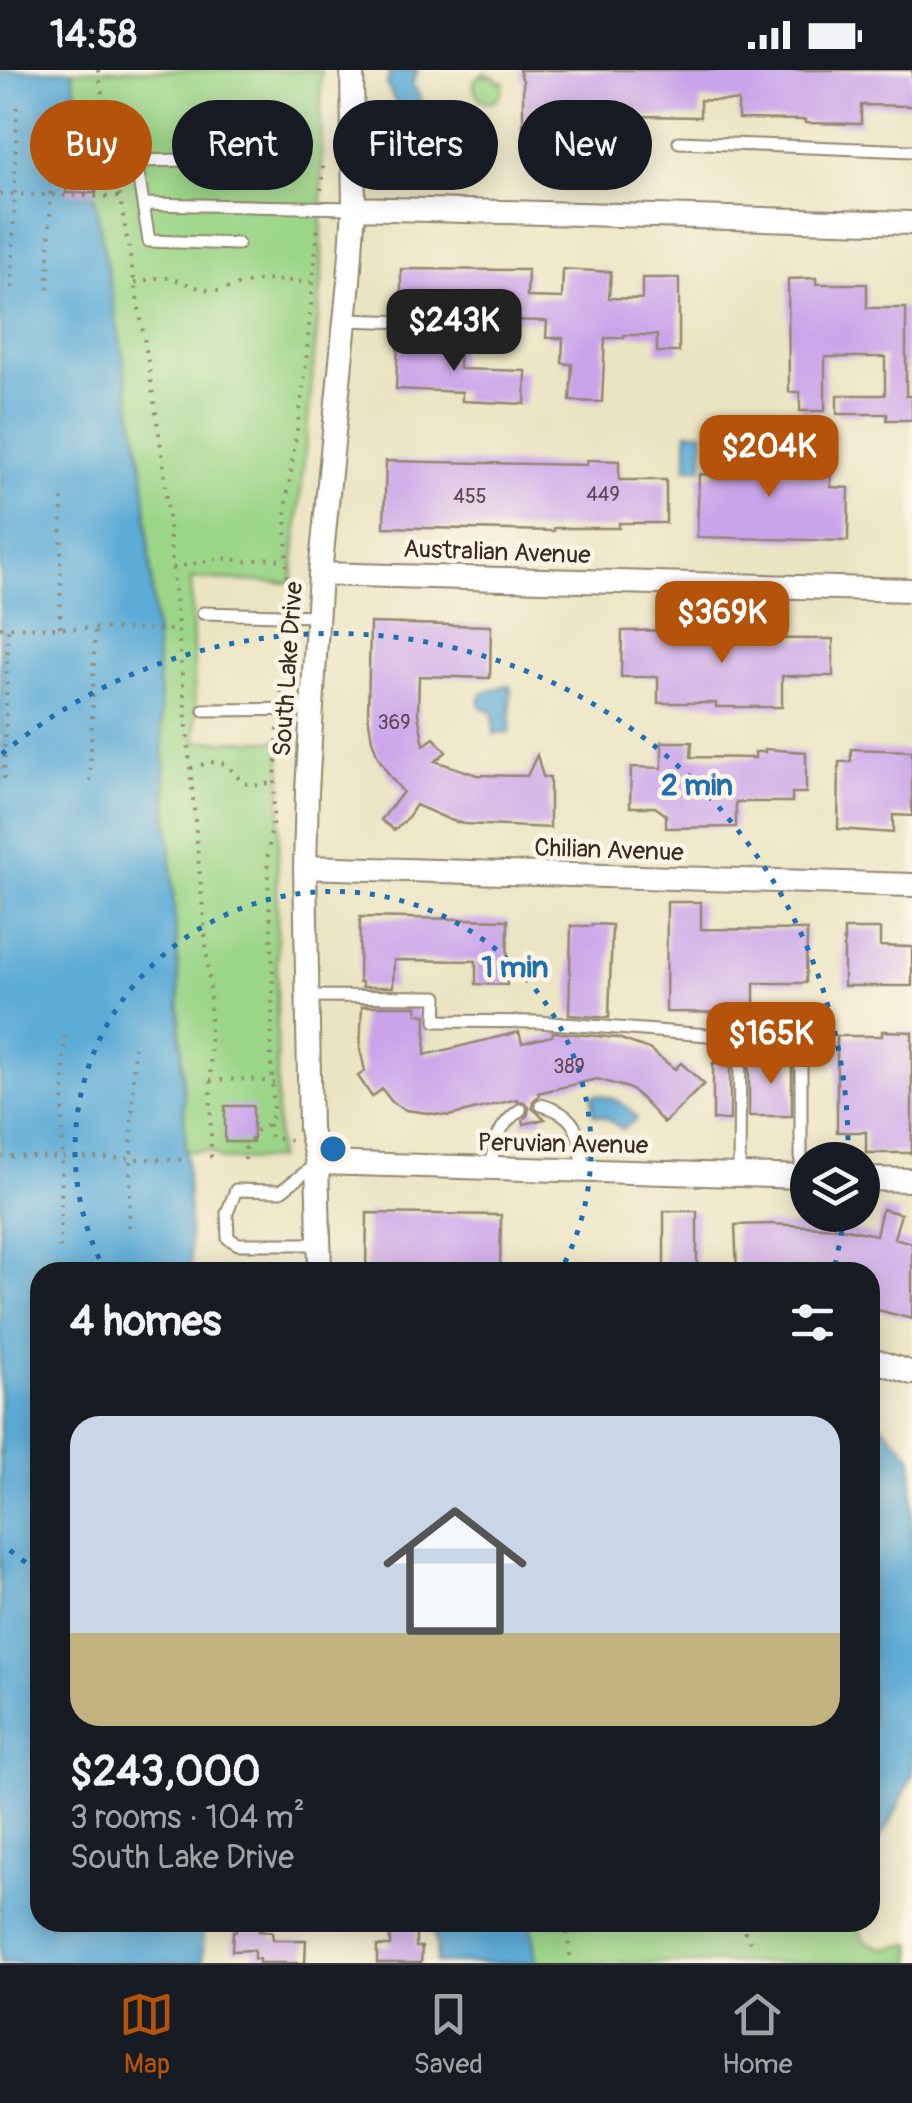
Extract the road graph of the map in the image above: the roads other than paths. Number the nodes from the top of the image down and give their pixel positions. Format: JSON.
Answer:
{"nodes":[{"id":1,"x":352,"y":70,"type":"edge"},
{"id":2,"x":678,"y":142,"type":"dead end"},
{"id":3,"x":912,"y":150,"type":"edge"},
{"id":4,"x":172,"y":160,"type":"edge"},
{"id":5,"x":143,"y":204,"type":"junction"},
{"id":6,"x":354,"y":208,"type":"junction"},
{"id":7,"x":912,"y":223,"type":"edge"},
{"id":8,"x":238,"y":244,"type":"dead end"},
{"id":9,"x":346,"y":320,"type":"junction"},
{"id":10,"x":470,"y":324,"type":"dead end"},
{"id":11,"x":320,"y":574,"type":"junction"},
{"id":12,"x":912,"y":590,"type":"edge"},
{"id":13,"x":202,"y":613,"type":"dead end"},
{"id":14,"x":318,"y":616,"type":"junction"},
{"id":15,"x":204,"y":710,"type":"dead end"},
{"id":16,"x":312,"y":710,"type":"junction"},
{"id":17,"x":305,"y":868,"type":"junction"},
{"id":18,"x":912,"y":884,"type":"edge"},
{"id":19,"x":307,"y":996,"type":"junction"},
{"id":20,"x":740,"y":1037,"type":"junction"},
{"id":21,"x":542,"y":1105,"type":"dead end"},
{"id":22,"x":520,"y":1110,"type":"dead end"},
{"id":23,"x":803,"y":1142,"type":"edge"},
{"id":24,"x":315,"y":1152,"type":"junction"},
{"id":25,"x":490,"y":1169,"type":"junction"},
{"id":26,"x":584,"y":1171,"type":"junction"},
{"id":27,"x":738,"y":1175,"type":"junction"},
{"id":28,"x":790,"y":1177,"type":"edge"},
{"id":29,"x":880,"y":1179,"type":"edge"},
{"id":30,"x":912,"y":1180,"type":"edge"},
{"id":31,"x":319,"y":1244,"type":"junction"},
{"id":32,"x":320,"y":1262,"type":"edge"},
{"id":33,"x":880,"y":1362,"type":"edge"},
{"id":34,"x":912,"y":1372,"type":"edge"}],
"edges":[{"from":1,"to":6,"type":"street","name":"South Lake Drive"},
{"from":2,"to":3,"type":"lane"},
{"from":4,"to":5,"type":"lane"},
{"from":5,"to":6,"type":"lane"},
{"from":5,"to":8,"type":"lane"},
{"from":6,"to":7,"type":"street"},
{"from":6,"to":9,"type":"street","name":"South Lake Drive"},
{"from":9,"to":10,"type":"lane"},
{"from":9,"to":11,"type":"street","name":"South Lake Drive"},
{"from":11,"to":12,"type":"street","name":"Australian Avenue"},
{"from":11,"to":14,"type":"street","name":"South Lake Drive"},
{"from":13,"to":14,"type":"lane"},
{"from":14,"to":16,"type":"street","name":"South Lake Drive"},
{"from":15,"to":16,"type":"lane"},
{"from":16,"to":17,"type":"street","name":"South Lake Drive"},
{"from":17,"to":18,"type":"street","name":"Chilian Avenue"},
{"from":17,"to":19,"type":"street","name":"South Lake Drive"},
{"from":19,"to":20,"type":"lane"},
{"from":19,"to":24,"type":"street","name":"South Lake Drive"},
{"from":20,"to":23,"type":"lane"},
{"from":20,"to":27,"type":"lane"},
{"from":21,"to":26,"type":"lane"},
{"from":22,"to":25,"type":"lane"},
{"from":24,"to":25,"type":"street","name":"Peruvian Avenue"},
{"from":24,"to":31,"type":"street","name":"South Lake Drive"},
{"from":24,"to":31,"type":"lane"},
{"from":25,"to":26,"type":"street","name":"Peruvian Avenue"},
{"from":26,"to":27,"type":"street","name":"Peruvian Avenue"},
{"from":27,"to":28,"type":"street","name":"Peruvian Avenue"},
{"from":29,"to":30,"type":"street"},
{"from":31,"to":32,"type":"street","name":"South Lake Drive"},
{"from":33,"to":34,"type":"street"}]}
